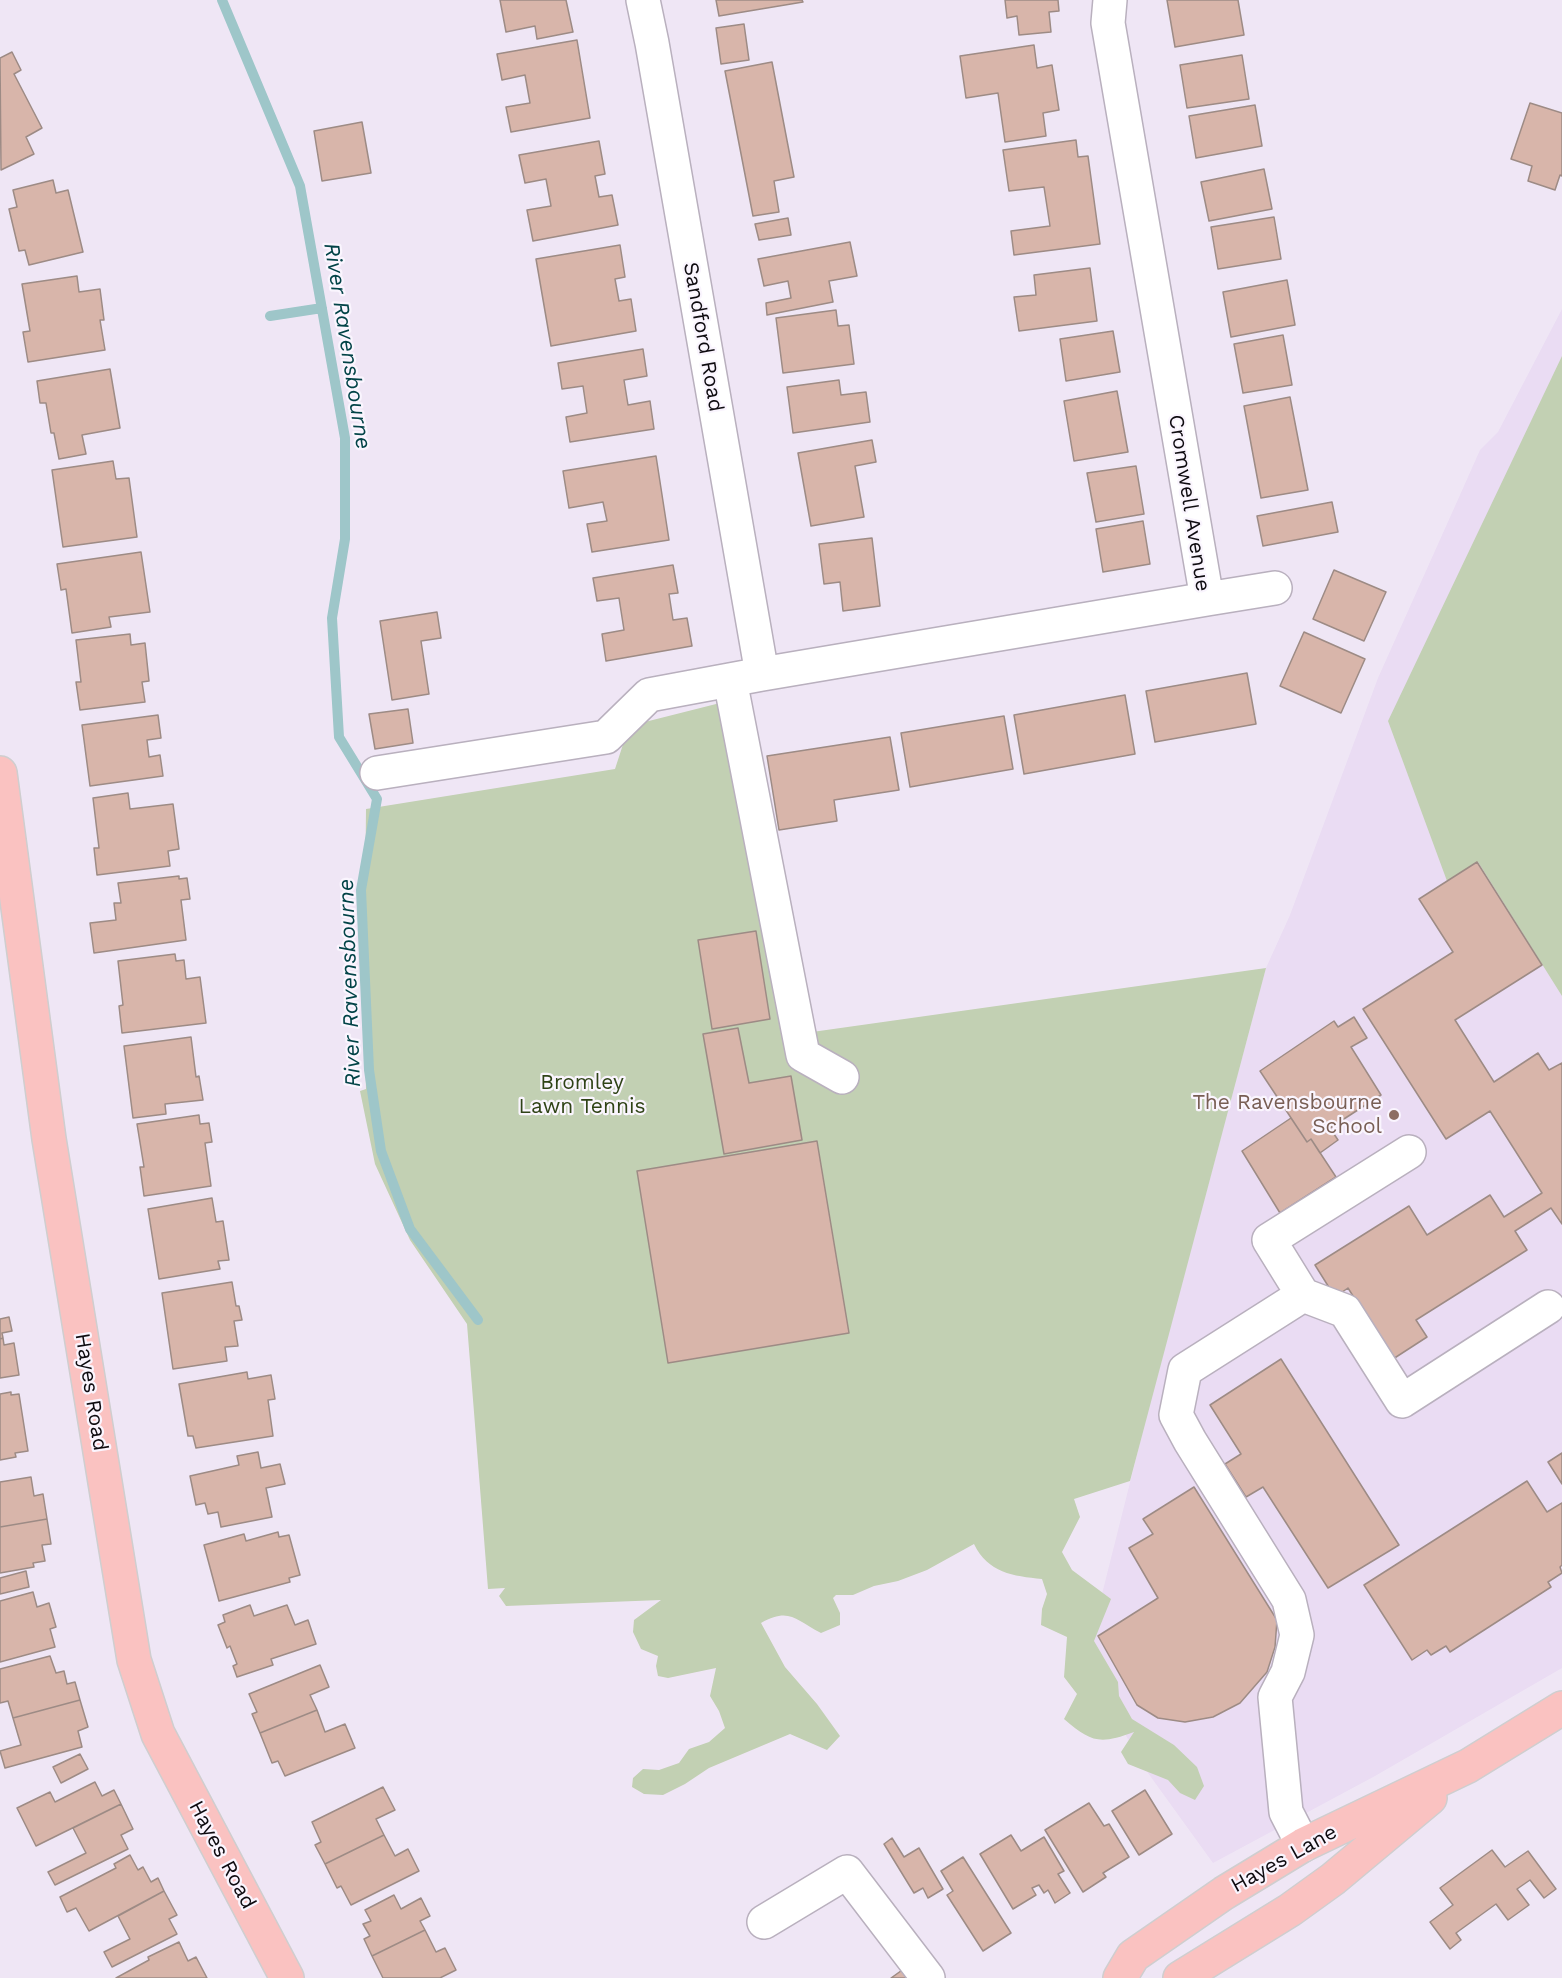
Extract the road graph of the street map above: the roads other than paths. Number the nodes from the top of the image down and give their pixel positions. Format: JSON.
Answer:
{"nodes":[{"id":1,"x":643,"y":0,"type":"edge"},
{"id":2,"x":1110,"y":0,"type":"edge"},
{"id":3,"x":1275,"y":588,"type":"dead end"},
{"id":4,"x":1207,"y":599,"type":"junction"},
{"id":5,"x":762,"y":674,"type":"junction"},
{"id":6,"x":730,"y":681,"type":"junction"},
{"id":7,"x":0,"y":772,"type":"edge"},
{"id":8,"x":377,"y":773,"type":"dead end"},
{"id":9,"x":842,"y":1077,"type":"dead end"},
{"id":10,"x":1409,"y":1152,"type":"dead end"},
{"id":11,"x":1304,"y":1295,"type":"junction"},
{"id":12,"x":1548,"y":1307,"type":"dead end"},
{"id":13,"x":1562,"y":1708,"type":"edge"},
{"id":14,"x":1468,"y":1766,"type":"junction"},
{"id":15,"x":1303,"y":1845,"type":"junction"},
{"id":16,"x":764,"y":1922,"type":"dead end"},
{"id":17,"x":287,"y":1978,"type":"edge"},
{"id":18,"x":928,"y":1978,"type":"edge"},
{"id":19,"x":1120,"y":1978,"type":"edge"},
{"id":20,"x":1179,"y":1978,"type":"edge"}],
"edges":[{"from":1,"to":5,"type":"street","name":"Sandford Road"},
{"from":2,"to":4,"type":"street","name":"Cromwell Avenue"},
{"from":3,"to":4,"type":"street"},
{"from":4,"to":5,"type":"street","name":"Cromwell Avenue"},
{"from":5,"to":6,"type":"street","name":"Cromwell Avenue"},
{"from":6,"to":8,"type":"street","name":"Cromwell Avenue"},
{"from":6,"to":9,"type":"street"},
{"from":7,"to":17,"type":"main road","name":"Hayes Road"},
{"from":10,"to":11,"type":"street"},
{"from":11,"to":12,"type":"street"},
{"from":11,"to":15,"type":"street"},
{"from":13,"to":14,"type":"main road","name":"Hayes Lane"},
{"from":14,"to":15,"type":"main road","name":"Hayes Lane"},
{"from":14,"to":20,"type":"main road","name":"Hayes Lane"},
{"from":15,"to":19,"type":"main road","name":"Hayes Lane"},
{"from":16,"to":18,"type":"street"}]}
